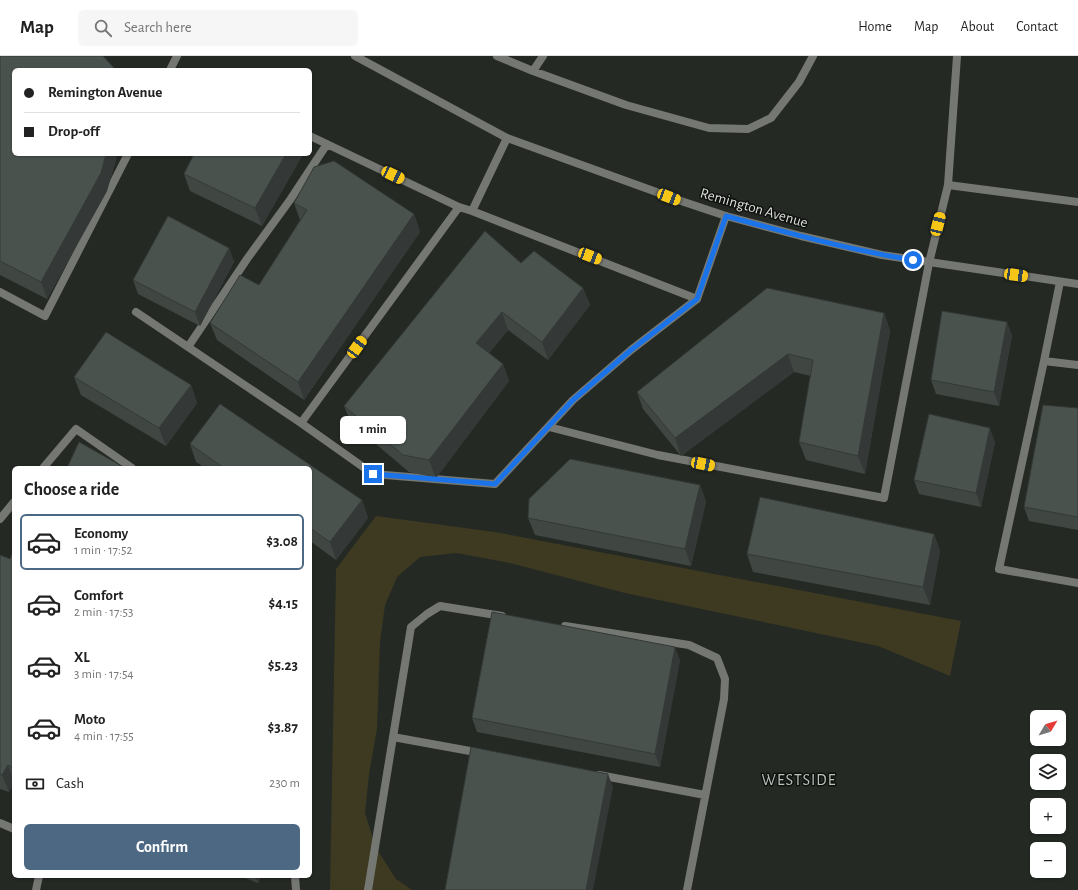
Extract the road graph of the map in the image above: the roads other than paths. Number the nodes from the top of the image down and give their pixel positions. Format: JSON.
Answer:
{"nodes":[{"id":1,"x":177,"y":56,"type":"edge"},
{"id":2,"x":355,"y":56,"type":"edge"},
{"id":3,"x":497,"y":56,"type":"edge"},
{"id":4,"x":543,"y":56,"type":"edge"},
{"id":5,"x":813,"y":56,"type":"edge"},
{"id":6,"x":957,"y":56,"type":"edge"},
{"id":7,"x":171,"y":68,"type":"edge"},
{"id":8,"x":534,"y":71,"type":"junction"},
{"id":9,"x":312,"y":137,"type":"edge"},
{"id":10,"x":507,"y":138,"type":"junction"},
{"id":11,"x":327,"y":144,"type":"junction"},
{"id":12,"x":127,"y":156,"type":"edge"},
{"id":13,"x":948,"y":185,"type":"junction"},
{"id":14,"x":1078,"y":202,"type":"edge"},
{"id":15,"x":459,"y":207,"type":"junction"},
{"id":16,"x":472,"y":211,"type":"junction"},
{"id":17,"x":726,"y":216,"type":"junction"},
{"id":18,"x":929,"y":263,"type":"junction"},
{"id":19,"x":1060,"y":282,"type":"junction"},
{"id":20,"x":1078,"y":284,"type":"edge"},
{"id":21,"x":0,"y":292,"type":"edge"},
{"id":22,"x":697,"y":299,"type":"junction"},
{"id":23,"x":136,"y":312,"type":"dead end"},
{"id":24,"x":188,"y":347,"type":"junction"},
{"id":25,"x":1044,"y":361,"type":"junction"},
{"id":26,"x":1078,"y":365,"type":"edge"},
{"id":27,"x":301,"y":423,"type":"junction"},
{"id":28,"x":549,"y":427,"type":"junction"},
{"id":29,"x":45,"y":466,"type":"edge"},
{"id":30,"x":129,"y":466,"type":"edge"},
{"id":31,"x":12,"y":504,"type":"edge"},
{"id":32,"x":0,"y":518,"type":"edge"},
{"id":33,"x":1078,"y":583,"type":"edge"},
{"id":34,"x":510,"y":617,"type":"edge"},
{"id":35,"x":557,"y":625,"type":"edge"},
{"id":36,"x":394,"y":737,"type":"junction"},
{"id":37,"x":487,"y":754,"type":"edge"},
{"id":38,"x":588,"y":773,"type":"edge"},
{"id":39,"x":705,"y":795,"type":"junction"},
{"id":40,"x":0,"y":823,"type":"edge"},
{"id":41,"x":12,"y":828,"type":"edge"},
{"id":42,"x":39,"y":878,"type":"edge"},
{"id":43,"x":295,"y":878,"type":"edge"},
{"id":44,"x":36,"y":890,"type":"edge"},
{"id":45,"x":296,"y":890,"type":"edge"},
{"id":46,"x":368,"y":890,"type":"edge"},
{"id":47,"x":687,"y":890,"type":"edge"}],
"edges":[{"from":1,"to":7,"type":"street"},
{"from":2,"to":10,"type":"street","name":"Remington Avenue"},
{"from":3,"to":8,"type":"street"},
{"from":4,"to":8,"type":"street"},
{"from":5,"to":8,"type":"street"},
{"from":6,"to":13,"type":"street"},
{"from":9,"to":11,"type":"street"},
{"from":10,"to":16,"type":"street"},
{"from":10,"to":17,"type":"street","name":"Remington Avenue"},
{"from":11,"to":15,"type":"street"},
{"from":11,"to":24,"type":"street"},
{"from":12,"to":21,"type":"street"},
{"from":13,"to":14,"type":"street"},
{"from":13,"to":18,"type":"street"},
{"from":15,"to":16,"type":"street"},
{"from":15,"to":27,"type":"street"},
{"from":16,"to":22,"type":"street"},
{"from":17,"to":18,"type":"street","name":"Remington Avenue"},
{"from":17,"to":22,"type":"street"},
{"from":18,"to":19,"type":"street","name":"Remington Avenue"},
{"from":18,"to":28,"type":"street"},
{"from":19,"to":20,"type":"street","name":"Remington Avenue"},
{"from":19,"to":25,"type":"street"},
{"from":22,"to":28,"type":"street"},
{"from":23,"to":24,"type":"street"},
{"from":24,"to":27,"type":"street"},
{"from":25,"to":26,"type":"street"},
{"from":25,"to":33,"type":"street"},
{"from":27,"to":28,"type":"street"},
{"from":29,"to":30,"type":"street"},
{"from":31,"to":32,"type":"street"},
{"from":34,"to":36,"type":"street"},
{"from":35,"to":39,"type":"street"},
{"from":36,"to":37,"type":"street"},
{"from":36,"to":46,"type":"street"},
{"from":38,"to":39,"type":"street"},
{"from":39,"to":47,"type":"street"},
{"from":40,"to":41,"type":"street"},
{"from":42,"to":44,"type":"street"},
{"from":43,"to":45,"type":"street"}]}
